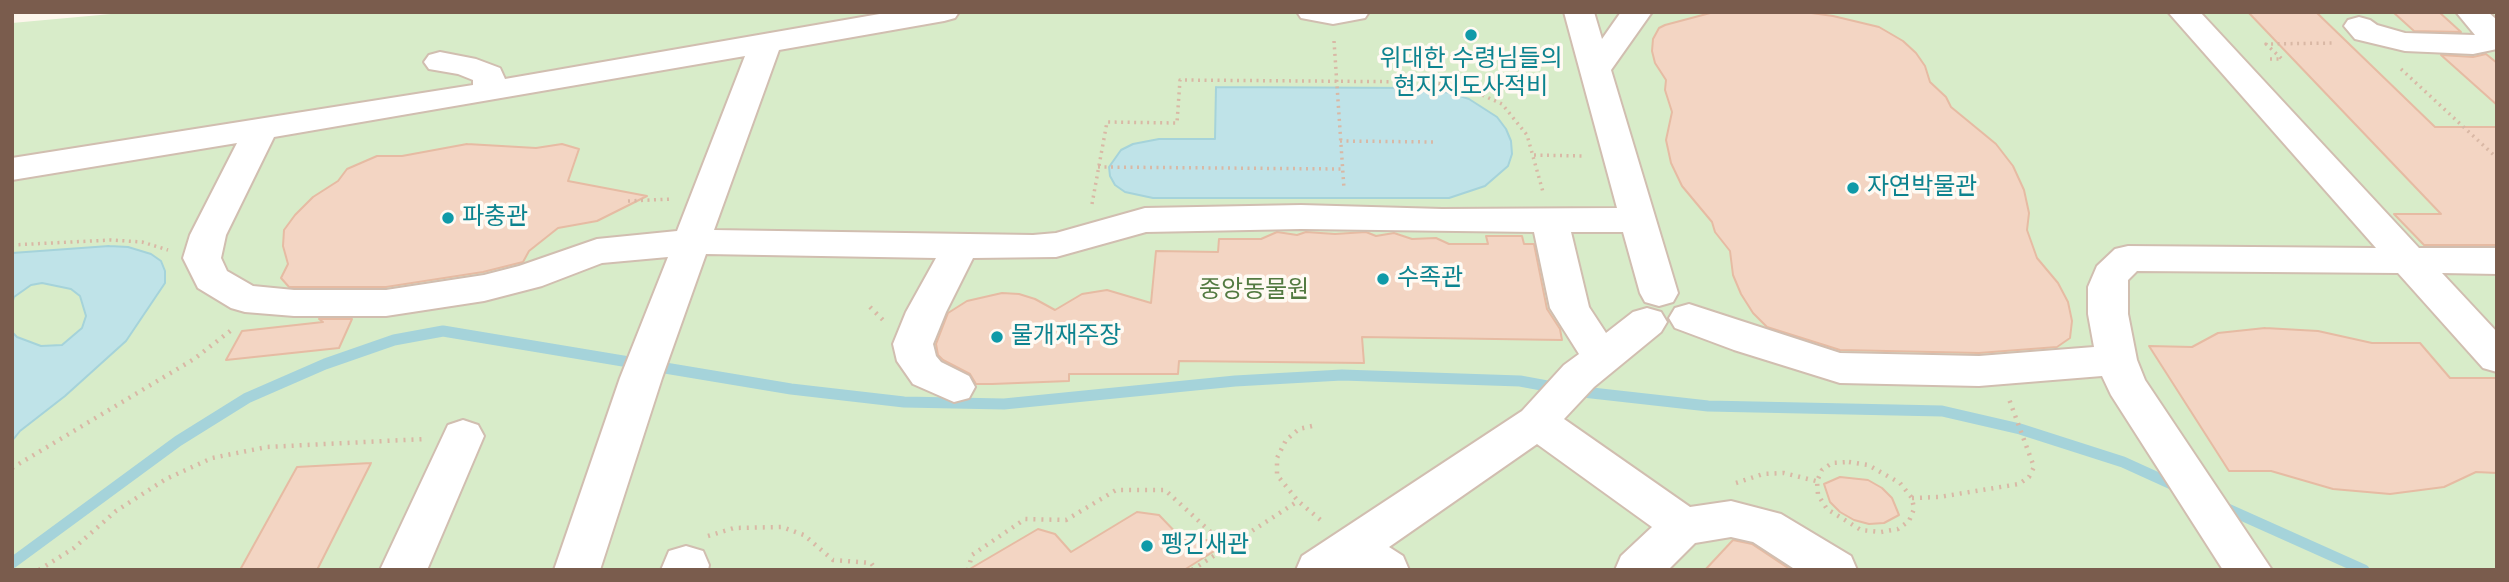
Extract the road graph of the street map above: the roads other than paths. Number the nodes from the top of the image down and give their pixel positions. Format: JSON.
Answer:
{"nodes":[{"id":1,"x":944,"y":12,"type":"edge"},
{"id":2,"x":1579,"y":12,"type":"edge"},
{"id":3,"x":1637,"y":12,"type":"edge"},
{"id":4,"x":2183,"y":12,"type":"edge"},
{"id":5,"x":2471,"y":12,"type":"edge"},
{"id":6,"x":2347,"y":35,"type":"road end"},
{"id":7,"x":765,"y":45,"type":"junction"},
{"id":8,"x":440,"y":62,"type":"dead end"},
{"id":9,"x":1596,"y":69,"type":"junction"},
{"id":10,"x":489,"y":92,"type":"junction"},
{"id":11,"x":261,"y":130,"type":"junction"},
{"id":12,"x":12,"y":169,"type":"edge"},
{"id":13,"x":1550,"y":220,"type":"junction"},
{"id":14,"x":1639,"y":220,"type":"junction"},
{"id":15,"x":692,"y":242,"type":"junction"},
{"id":16,"x":962,"y":244,"type":"junction"},
{"id":17,"x":2407,"y":260,"type":"junction"},
{"id":18,"x":2497,"y":261,"type":"edge"},
{"id":19,"x":1665,"y":311,"type":"junction"},
{"id":20,"x":2497,"y":358,"type":"edge"},
{"id":21,"x":2117,"y":360,"type":"junction"},
{"id":22,"x":1590,"y":366,"type":"junction"},
{"id":23,"x":954,"y":387,"type":"dead end"},
{"id":24,"x":1543,"y":415,"type":"junction"},
{"id":25,"x":463,"y":436,"type":"dead end"},
{"id":26,"x":1682,"y":527,"type":"junction"},
{"id":27,"x":2238,"y":554,"type":"edge"},
{"id":28,"x":1353,"y":562,"type":"edge"},
{"id":29,"x":403,"y":570,"type":"edge"},
{"id":30,"x":577,"y":570,"type":"edge"},
{"id":31,"x":1638,"y":570,"type":"edge"},
{"id":32,"x":1834,"y":570,"type":"edge"}],
"edges":[{"from":1,"to":7,"type":"lane"},
{"from":2,"to":9,"type":"lane"},
{"from":3,"to":9,"type":"lane"},
{"from":4,"to":17,"type":"lane"},
{"from":5,"to":6,"type":"lane"},
{"from":7,"to":10,"type":"lane"},
{"from":7,"to":15,"type":"lane"},
{"from":8,"to":10,"type":"lane"},
{"from":9,"to":14,"type":"lane"},
{"from":10,"to":11,"type":"lane"},
{"from":11,"to":12,"type":"lane"},
{"from":11,"to":15,"type":"lane"},
{"from":13,"to":14,"type":"lane"},
{"from":13,"to":16,"type":"lane"},
{"from":13,"to":22,"type":"lane"},
{"from":14,"to":19,"type":"lane"},
{"from":15,"to":16,"type":"lane"},
{"from":15,"to":30,"type":"lane"},
{"from":16,"to":23,"type":"lane"},
{"from":17,"to":18,"type":"lane"},
{"from":17,"to":20,"type":"lane"},
{"from":17,"to":21,"type":"lane"},
{"from":19,"to":21,"type":"lane"},
{"from":19,"to":22,"type":"lane"},
{"from":21,"to":27,"type":"lane"},
{"from":22,"to":24,"type":"lane"},
{"from":24,"to":26,"type":"lane"},
{"from":24,"to":28,"type":"lane"},
{"from":25,"to":29,"type":"lane"},
{"from":26,"to":31,"type":"lane"},
{"from":26,"to":32,"type":"lane"}]}
